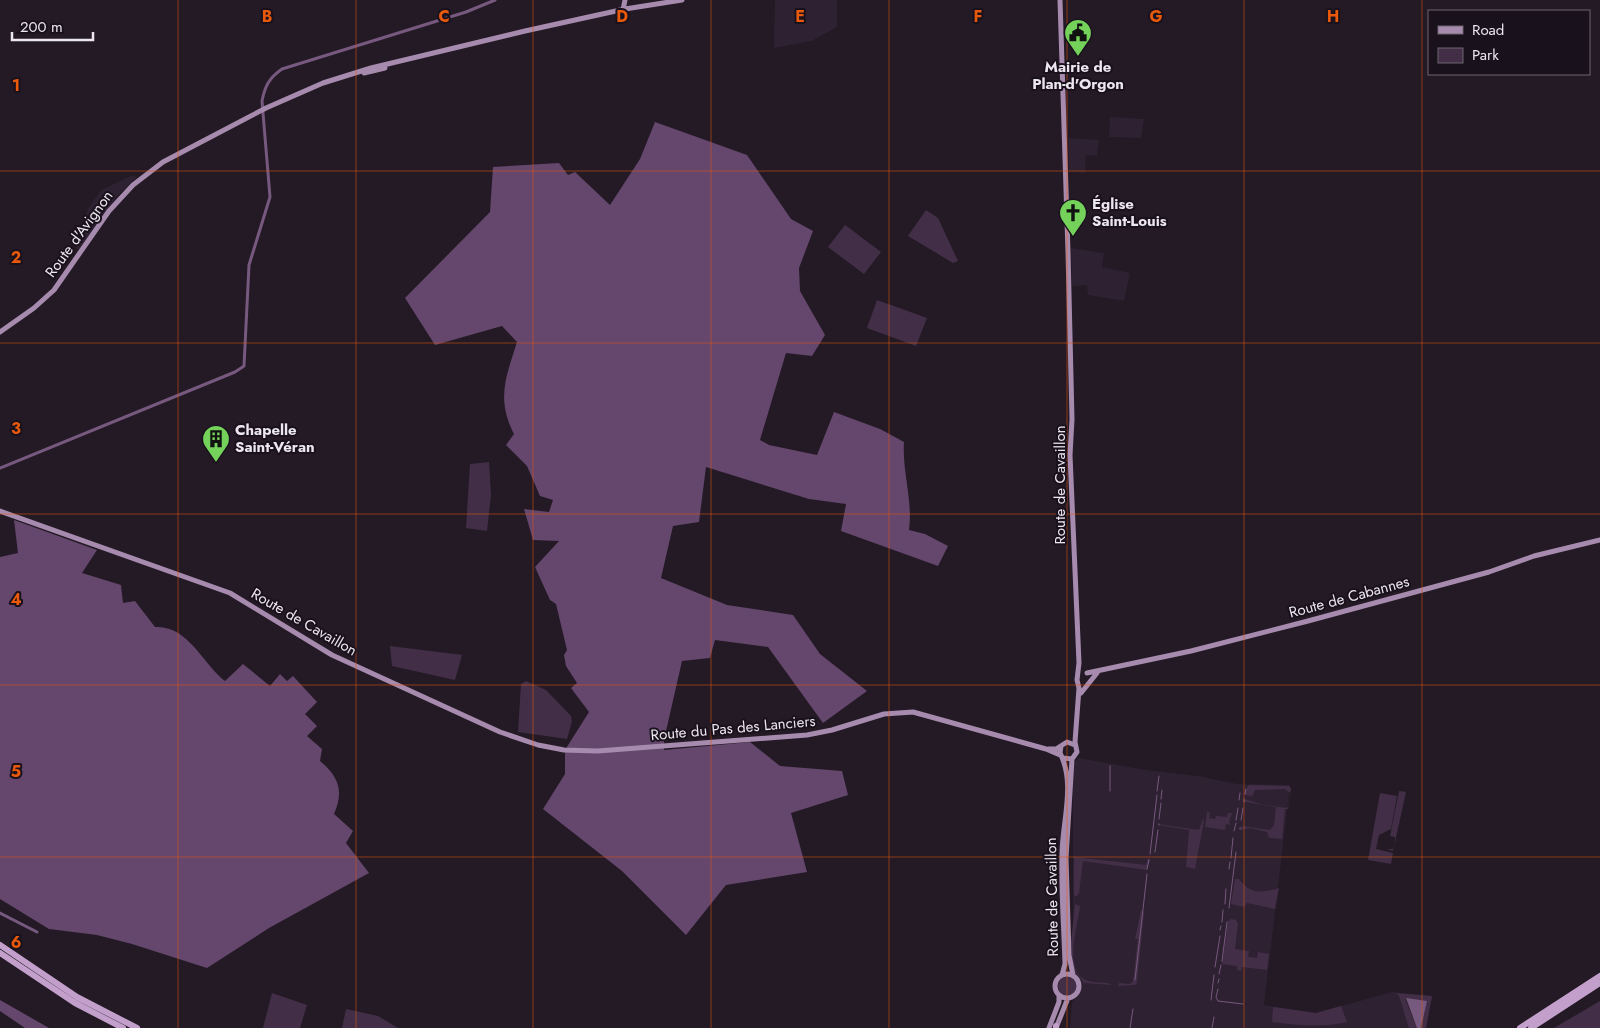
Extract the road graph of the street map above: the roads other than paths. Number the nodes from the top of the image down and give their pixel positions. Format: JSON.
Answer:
{"nodes":[{"id":1,"x":625,"y":0,"type":"edge"},
{"id":2,"x":682,"y":0,"type":"edge"},
{"id":3,"x":1060,"y":0,"type":"edge"},
{"id":4,"x":623,"y":10,"type":"junction"},
{"id":5,"x":0,"y":332,"type":"edge"},
{"id":6,"x":0,"y":511,"type":"edge"},
{"id":7,"x":1600,"y":540,"type":"edge"},
{"id":8,"x":1079,"y":663,"type":"junction"},
{"id":9,"x":1101,"y":670,"type":"junction"},
{"id":10,"x":1086,"y":673,"type":"junction"},
{"id":11,"x":1078,"y":676,"type":"junction"},
{"id":12,"x":1090,"y":680,"type":"junction"},
{"id":13,"x":1082,"y":684,"type":"junction"},
{"id":14,"x":1075,"y":732,"type":"junction"},
{"id":15,"x":1069,"y":742,"type":"junction"},
{"id":16,"x":1061,"y":746,"type":"junction"},
{"id":17,"x":1075,"y":746,"type":"junction"},
{"id":18,"x":1046,"y":749,"type":"junction"},
{"id":19,"x":624,"y":750,"type":"joint"},
{"id":20,"x":1062,"y":757,"type":"junction"},
{"id":21,"x":1072,"y":759,"type":"junction"},
{"id":22,"x":0,"y":945,"type":"edge"},
{"id":23,"x":0,"y":953,"type":"edge"},
{"id":24,"x":1062,"y":975,"type":"junction"},
{"id":25,"x":1073,"y":975,"type":"junction"},
{"id":26,"x":1600,"y":976,"type":"edge"},
{"id":27,"x":1600,"y":984,"type":"edge"},
{"id":28,"x":1059,"y":995,"type":"junction"},
{"id":29,"x":1068,"y":998,"type":"junction"},
{"id":30,"x":1539,"y":1016,"type":"junction"},
{"id":31,"x":1056,"y":1027,"type":"edge"},
{"id":32,"x":123,"y":1028,"type":"edge"},
{"id":33,"x":136,"y":1028,"type":"edge"},
{"id":34,"x":1049,"y":1028,"type":"edge"},
{"id":35,"x":1516,"y":1028,"type":"edge"},
{"id":36,"x":1520,"y":1028,"type":"edge"},
{"id":37,"x":1532,"y":1028,"type":"edge"}],
"edges":[{"from":1,"to":4,"type":"main road"},
{"from":2,"to":4,"type":"main road"},
{"from":3,"to":8,"type":"main road","name":"Route de Cavaillon"},
{"from":4,"to":5,"type":"main road","name":"Route d'Avignon"},
{"from":6,"to":19,"type":"main road","name":"Route de Cavaillon"},
{"from":7,"to":9,"type":"main road","name":"Route de Cabannes"},
{"from":8,"to":10,"type":"main road","name":"Route de Cavaillon"},
{"from":8,"to":11,"type":"main road","name":"Route de Cavaillon"},
{"from":9,"to":10,"type":"main road","name":"Route de Cabannes"},
{"from":9,"to":12,"type":"main road","name":"Route de Cabannes"},
{"from":10,"to":11,"type":"main road","name":"Route de Cabannes"},
{"from":10,"to":12,"type":"main road","name":"Route de Cavaillon"},
{"from":11,"to":13,"type":"main road","name":"Route de Cavaillon"},
{"from":12,"to":13,"type":"main road","name":"Route de Cabannes"},
{"from":13,"to":14,"type":"main road"},
{"from":14,"to":15,"type":"main road"},
{"from":14,"to":17,"type":"main road"},
{"from":15,"to":16,"type":"main road"},
{"from":15,"to":17,"type":"main road"},
{"from":16,"to":18,"type":"main road","name":"Route du Pas des Lanciers"},
{"from":16,"to":20,"type":"main road"},
{"from":17,"to":21,"type":"main road"},
{"from":18,"to":19,"type":"main road","name":"Route du Pas des Lanciers"},
{"from":18,"to":20,"type":"main road","name":"Route du Pas des Lanciers"},
{"from":20,"to":21,"type":"main road"},
{"from":20,"to":24,"type":"main road","name":"Route de Cavaillon"},
{"from":21,"to":25,"type":"main road","name":"Route de Cavaillon"},
{"from":22,"to":33,"type":"highway"},
{"from":23,"to":32,"type":"highway"},
{"from":24,"to":25,"type":"main road"},
{"from":24,"to":28,"type":"main road"},
{"from":25,"to":29,"type":"main road"},
{"from":26,"to":30,"type":"highway"},
{"from":27,"to":37,"type":"highway"},
{"from":28,"to":29,"type":"main road"},
{"from":28,"to":34,"type":"main road"},
{"from":29,"to":31,"type":"main road"},
{"from":30,"to":35,"type":"highway"},
{"from":30,"to":36,"type":"highway"}]}
